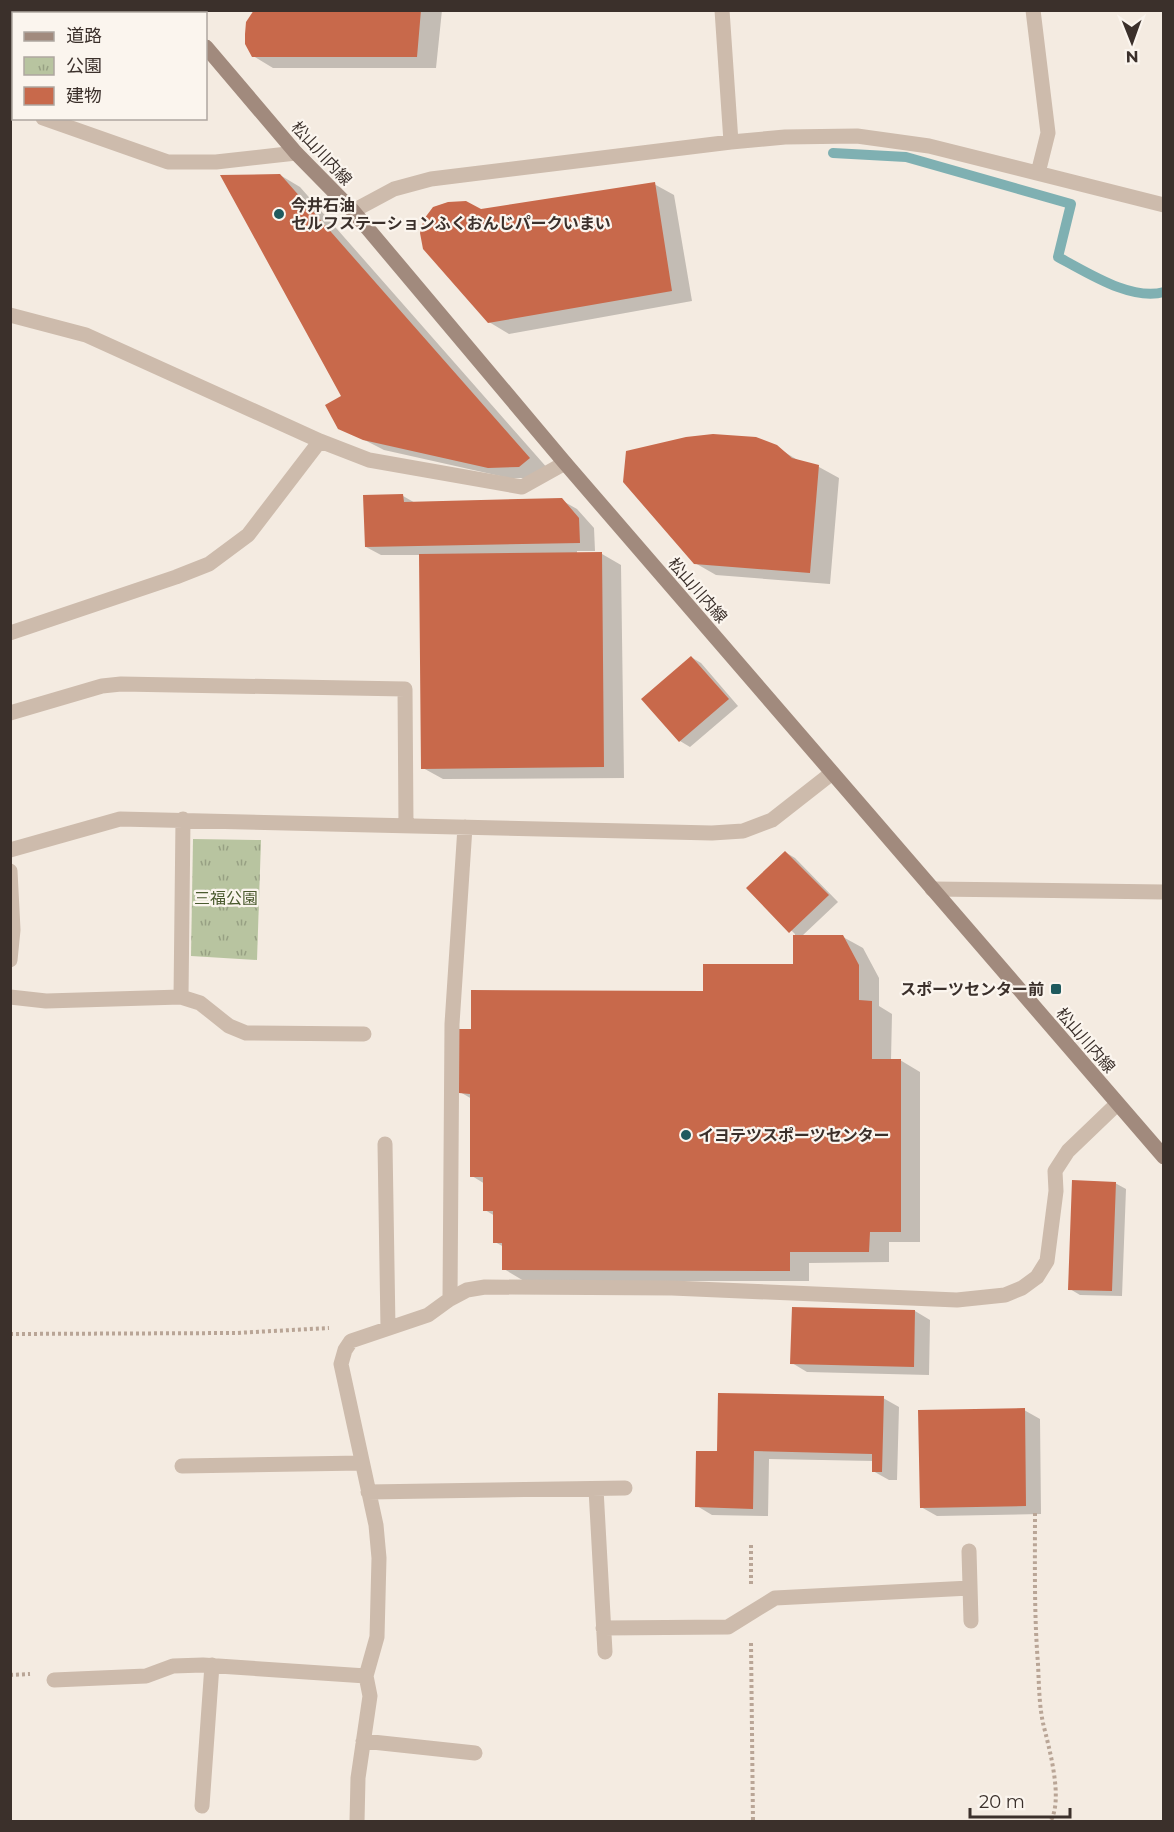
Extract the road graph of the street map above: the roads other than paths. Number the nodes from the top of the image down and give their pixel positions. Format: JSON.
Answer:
{"nodes":[{"id":1,"x":722,"y":10,"type":"edge"},
{"id":2,"x":1033,"y":10,"type":"edge"},
{"id":3,"x":207,"y":48,"type":"edge"},
{"id":4,"x":49,"y":120,"type":"edge"},
{"id":5,"x":730,"y":142,"type":"junction"},
{"id":6,"x":296,"y":153,"type":"junction"},
{"id":7,"x":1038,"y":173,"type":"junction"},
{"id":8,"x":1164,"y":205,"type":"edge"},
{"id":9,"x":353,"y":211,"type":"junction"},
{"id":10,"x":10,"y":315,"type":"edge"},
{"id":11,"x":320,"y":441,"type":"junction"},
{"id":12,"x":565,"y":464,"type":"junction"},
{"id":13,"x":10,"y":633,"type":"edge"},
{"id":14,"x":10,"y":713,"type":"edge"},
{"id":15,"x":832,"y":772,"type":"junction"},
{"id":16,"x":183,"y":819,"type":"junction"},
{"id":17,"x":406,"y":825,"type":"junction"},
{"id":18,"x":465,"y":827,"type":"junction"},
{"id":19,"x":10,"y":850,"type":"edge"},
{"id":20,"x":10,"y":871,"type":"edge"},
{"id":21,"x":932,"y":888,"type":"junction"},
{"id":22,"x":1164,"y":892,"type":"edge"},
{"id":23,"x":10,"y":960,"type":"edge"},
{"id":24,"x":10,"y":997,"type":"edge"},
{"id":25,"x":180,"y":997,"type":"junction"},
{"id":26,"x":364,"y":1034,"type":"dead end"},
{"id":27,"x":1117,"y":1104,"type":"junction"},
{"id":28,"x":385,"y":1144,"type":"dead end"},
{"id":29,"x":1164,"y":1157,"type":"edge"},
{"id":30,"x":450,"y":1299,"type":"junction"},
{"id":31,"x":388,"y":1328,"type":"junction"},
{"id":32,"x":362,"y":1463,"type":"junction"},
{"id":33,"x":182,"y":1466,"type":"dead end"},
{"id":34,"x":597,"y":1488,"type":"junction"},
{"id":35,"x":625,"y":1488,"type":"dead end"},
{"id":36,"x":368,"y":1492,"type":"junction"},
{"id":37,"x":969,"y":1551,"type":"dead end"},
{"id":38,"x":970,"y":1587,"type":"junction"},
{"id":39,"x":971,"y":1621,"type":"dead end"},
{"id":40,"x":603,"y":1628,"type":"junction"},
{"id":41,"x":605,"y":1652,"type":"dead end"},
{"id":42,"x":212,"y":1665,"type":"junction"},
{"id":43,"x":366,"y":1676,"type":"junction"},
{"id":44,"x":54,"y":1680,"type":"dead end"},
{"id":45,"x":363,"y":1741,"type":"junction"},
{"id":46,"x":475,"y":1753,"type":"dead end"},
{"id":47,"x":202,"y":1806,"type":"dead end"},
{"id":48,"x":357,"y":1821,"type":"edge"}],
"edges":[{"from":1,"to":5,"type":"street"},
{"from":2,"to":7,"type":"street"},
{"from":3,"to":6,"type":"main road","name":"松山川内線"},
{"from":4,"to":6,"type":"street"},
{"from":5,"to":7,"type":"street"},
{"from":5,"to":9,"type":"street"},
{"from":6,"to":9,"type":"main road","name":"松山川内線"},
{"from":7,"to":8,"type":"street"},
{"from":9,"to":12,"type":"main road","name":"松山川内線"},
{"from":10,"to":11,"type":"street"},
{"from":11,"to":12,"type":"street"},
{"from":11,"to":13,"type":"street"},
{"from":12,"to":15,"type":"main road","name":"松山川内線"},
{"from":14,"to":17,"type":"street"},
{"from":15,"to":18,"type":"street"},
{"from":15,"to":21,"type":"main road","name":"松山川内線"},
{"from":16,"to":17,"type":"street"},
{"from":16,"to":19,"type":"street"},
{"from":16,"to":25,"type":"street"},
{"from":17,"to":18,"type":"street"},
{"from":18,"to":30,"type":"street"},
{"from":20,"to":23,"type":"street"},
{"from":21,"to":22,"type":"street"},
{"from":21,"to":27,"type":"main road","name":"松山川内線"},
{"from":24,"to":25,"type":"street"},
{"from":25,"to":26,"type":"street"},
{"from":27,"to":29,"type":"main road","name":"松山川内線"},
{"from":27,"to":30,"type":"street"},
{"from":28,"to":31,"type":"street"},
{"from":30,"to":31,"type":"street"},
{"from":31,"to":32,"type":"street"},
{"from":32,"to":33,"type":"street"},
{"from":32,"to":36,"type":"street"},
{"from":34,"to":35,"type":"street"},
{"from":34,"to":36,"type":"street"},
{"from":34,"to":40,"type":"street"},
{"from":36,"to":43,"type":"street"},
{"from":37,"to":38,"type":"street"},
{"from":38,"to":39,"type":"street"},
{"from":38,"to":40,"type":"street"},
{"from":40,"to":41,"type":"street"},
{"from":42,"to":43,"type":"street"},
{"from":42,"to":44,"type":"street"},
{"from":42,"to":47,"type":"street"},
{"from":43,"to":45,"type":"street"},
{"from":45,"to":46,"type":"street"},
{"from":45,"to":48,"type":"street"}]}
